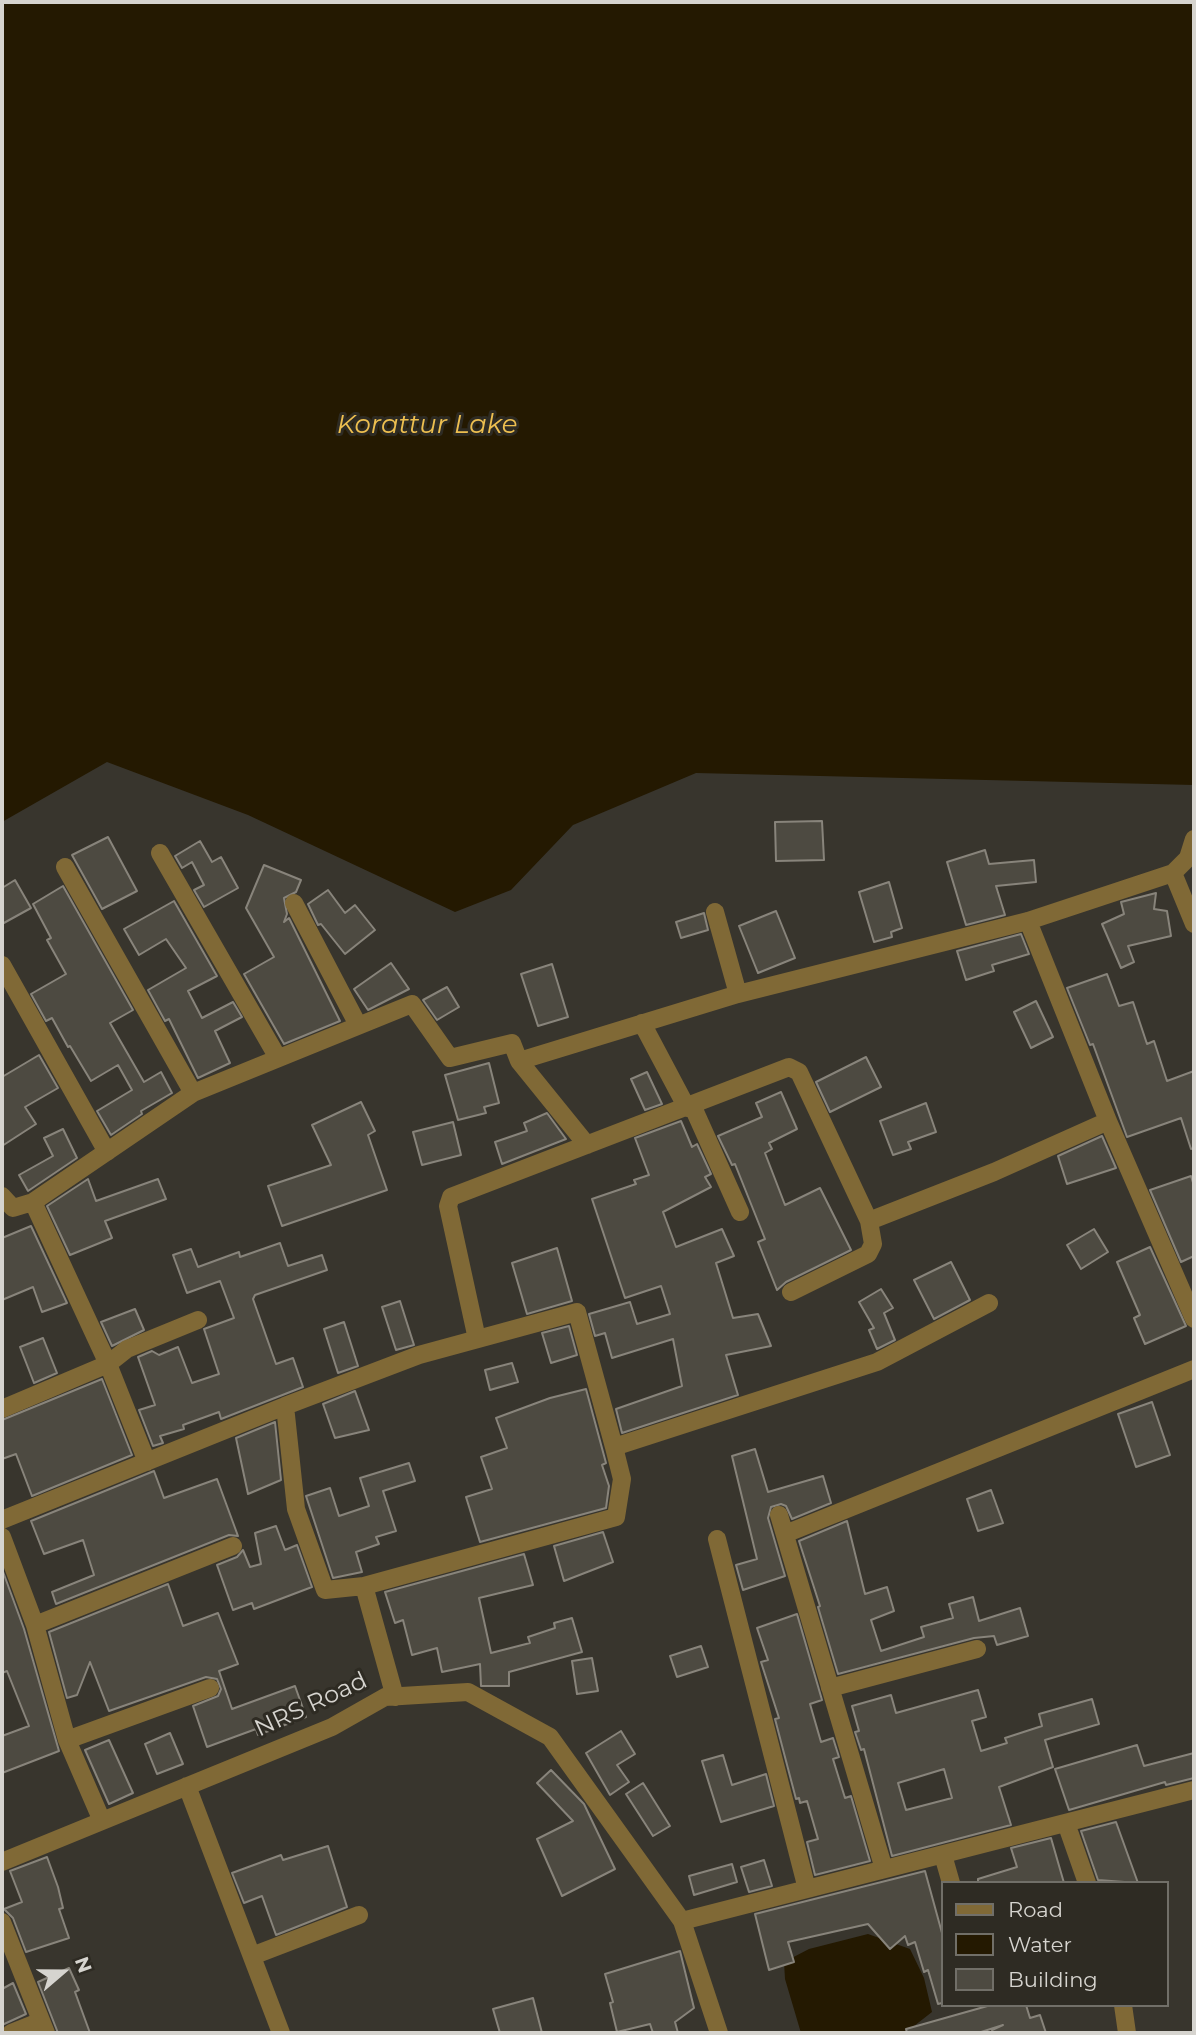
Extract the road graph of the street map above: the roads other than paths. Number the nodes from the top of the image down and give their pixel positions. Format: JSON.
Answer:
{"nodes":[{"id":1,"x":1194,"y":839,"type":"edge"},
{"id":2,"x":160,"y":853,"type":"dead end"},
{"id":3,"x":65,"y":867,"type":"dead end"},
{"id":4,"x":1173,"y":873,"type":"junction"},
{"id":5,"x":294,"y":903,"type":"dead end"},
{"id":6,"x":715,"y":912,"type":"dead end"},
{"id":7,"x":1028,"y":921,"type":"junction"},
{"id":8,"x":1194,"y":924,"type":"edge"},
{"id":9,"x":2,"y":965,"type":"edge"},
{"id":10,"x":738,"y":994,"type":"junction"},
{"id":11,"x":642,"y":1023,"type":"junction"},
{"id":12,"x":358,"y":1025,"type":"junction"},
{"id":13,"x":278,"y":1058,"type":"junction"},
{"id":14,"x":519,"y":1061,"type":"junction"},
{"id":15,"x":193,"y":1093,"type":"junction"},
{"id":16,"x":689,"y":1107,"type":"junction"},
{"id":17,"x":1108,"y":1121,"type":"junction"},
{"id":18,"x":587,"y":1146,"type":"junction"},
{"id":19,"x":107,"y":1152,"type":"junction"},
{"id":20,"x":2,"y":1196,"type":"edge"},
{"id":21,"x":33,"y":1202,"type":"junction"},
{"id":22,"x":740,"y":1212,"type":"dead end"},
{"id":23,"x":869,"y":1220,"type":"junction"},
{"id":24,"x":791,"y":1292,"type":"dead end"},
{"id":25,"x":989,"y":1303,"type":"dead end"},
{"id":26,"x":1194,"y":1319,"type":"edge"},
{"id":27,"x":198,"y":1320,"type":"dead end"},
{"id":28,"x":477,"y":1339,"type":"junction"},
{"id":29,"x":107,"y":1364,"type":"junction"},
{"id":30,"x":1194,"y":1369,"type":"edge"},
{"id":31,"x":285,"y":1406,"type":"junction"},
{"id":32,"x":2,"y":1409,"type":"edge"},
{"id":33,"x":614,"y":1447,"type":"junction"},
{"id":34,"x":147,"y":1462,"type":"junction"},
{"id":35,"x":779,"y":1516,"type":"dead end"},
{"id":36,"x":2,"y":1520,"type":"edge"},
{"id":37,"x":785,"y":1534,"type":"junction"},
{"id":38,"x":2,"y":1537,"type":"edge"},
{"id":39,"x":717,"y":1539,"type":"dead end"},
{"id":40,"x":233,"y":1546,"type":"dead end"},
{"id":41,"x":364,"y":1586,"type":"junction"},
{"id":42,"x":35,"y":1625,"type":"junction"},
{"id":43,"x":977,"y":1649,"type":"dead end"},
{"id":44,"x":210,"y":1688,"type":"dead end"},
{"id":45,"x":830,"y":1688,"type":"junction"},
{"id":46,"x":395,"y":1697,"type":"junction"},
{"id":47,"x":67,"y":1740,"type":"junction"},
{"id":48,"x":187,"y":1786,"type":"junction"},
{"id":49,"x":1194,"y":1790,"type":"edge"},
{"id":50,"x":102,"y":1821,"type":"junction"},
{"id":51,"x":1066,"y":1823,"type":"junction"},
{"id":52,"x":943,"y":1855,"type":"junction"},
{"id":53,"x":2,"y":1862,"type":"edge"},
{"id":54,"x":884,"y":1869,"type":"junction"},
{"id":55,"x":950,"y":1881,"type":"edge"},
{"id":56,"x":1086,"y":1881,"type":"edge"},
{"id":57,"x":807,"y":1889,"type":"junction"},
{"id":58,"x":359,"y":1915,"type":"dead end"},
{"id":59,"x":682,"y":1921,"type":"junction"},
{"id":60,"x":2,"y":1922,"type":"edge"},
{"id":61,"x":252,"y":1956,"type":"junction"},
{"id":62,"x":1123,"y":2007,"type":"edge"},
{"id":63,"x":43,"y":2027,"type":"edge"},
{"id":64,"x":11,"y":2033,"type":"edge"},
{"id":65,"x":281,"y":2033,"type":"edge"},
{"id":66,"x":719,"y":2033,"type":"edge"},
{"id":67,"x":1127,"y":2033,"type":"edge"}],
"edges":[{"from":1,"to":4,"type":"street"},
{"from":2,"to":13,"type":"street"},
{"from":3,"to":15,"type":"street"},
{"from":4,"to":7,"type":"street"},
{"from":4,"to":8,"type":"street"},
{"from":5,"to":12,"type":"street"},
{"from":6,"to":10,"type":"street"},
{"from":7,"to":10,"type":"street"},
{"from":7,"to":17,"type":"street"},
{"from":9,"to":19,"type":"street"},
{"from":10,"to":11,"type":"street"},
{"from":11,"to":14,"type":"street"},
{"from":11,"to":16,"type":"street"},
{"from":12,"to":13,"type":"street"},
{"from":12,"to":14,"type":"street"},
{"from":13,"to":15,"type":"street"},
{"from":14,"to":18,"type":"street"},
{"from":15,"to":19,"type":"street"},
{"from":16,"to":18,"type":"street"},
{"from":16,"to":22,"type":"street"},
{"from":16,"to":23,"type":"street"},
{"from":17,"to":23,"type":"street"},
{"from":17,"to":26,"type":"street"},
{"from":18,"to":28,"type":"street"},
{"from":19,"to":21,"type":"street"},
{"from":20,"to":21,"type":"street"},
{"from":21,"to":29,"type":"street"},
{"from":23,"to":24,"type":"street"},
{"from":25,"to":33,"type":"street"},
{"from":27,"to":29,"type":"street"},
{"from":28,"to":31,"type":"street"},
{"from":28,"to":33,"type":"street"},
{"from":29,"to":32,"type":"street"},
{"from":29,"to":34,"type":"street"},
{"from":30,"to":37,"type":"street"},
{"from":31,"to":34,"type":"street"},
{"from":31,"to":41,"type":"street"},
{"from":33,"to":41,"type":"street"},
{"from":34,"to":36,"type":"street"},
{"from":35,"to":37,"type":"street"},
{"from":37,"to":45,"type":"street"},
{"from":38,"to":42,"type":"street"},
{"from":39,"to":57,"type":"street"},
{"from":40,"to":42,"type":"street"},
{"from":41,"to":46,"type":"street"},
{"from":42,"to":47,"type":"street"},
{"from":43,"to":45,"type":"street"},
{"from":44,"to":47,"type":"street"},
{"from":45,"to":54,"type":"street"},
{"from":46,"to":48,"type":"street","name":"NRS Road"},
{"from":46,"to":59,"type":"street","name":"NRS Road"},
{"from":47,"to":50,"type":"street"},
{"from":48,"to":50,"type":"street","name":"NRS Road"},
{"from":48,"to":61,"type":"street"},
{"from":49,"to":51,"type":"street"},
{"from":50,"to":53,"type":"street","name":"NRS Road"},
{"from":51,"to":52,"type":"street"},
{"from":51,"to":56,"type":"street"},
{"from":52,"to":54,"type":"street"},
{"from":52,"to":55,"type":"street"},
{"from":54,"to":57,"type":"street"},
{"from":57,"to":59,"type":"street"},
{"from":58,"to":61,"type":"street"},
{"from":59,"to":66,"type":"street","name":"NRS Road"},
{"from":60,"to":63,"type":"street"},
{"from":61,"to":65,"type":"street"},
{"from":62,"to":67,"type":"street"},
{"from":63,"to":64,"type":"street"}]}
